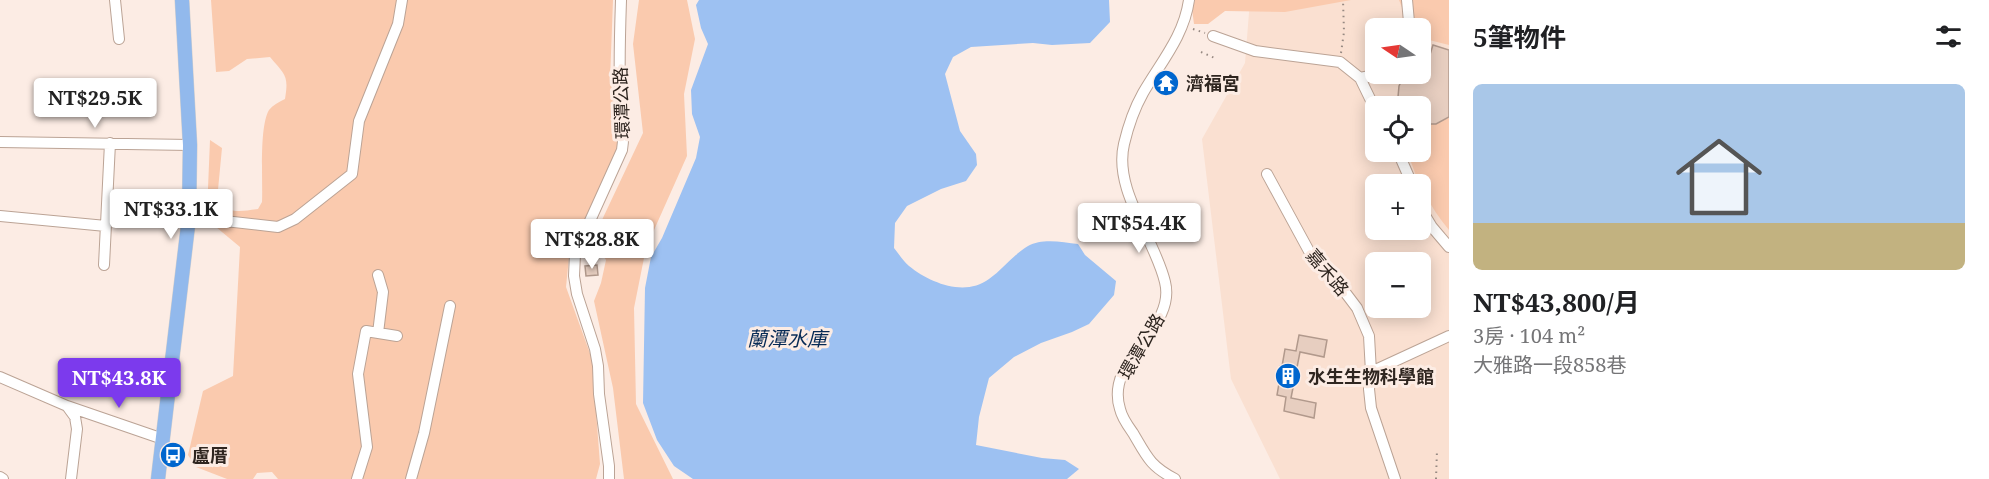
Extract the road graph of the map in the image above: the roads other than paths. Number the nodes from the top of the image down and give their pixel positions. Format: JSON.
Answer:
{"nodes":[{"id":1,"x":115,"y":0,"type":"edge"},
{"id":2,"x":182,"y":0,"type":"edge"},
{"id":3,"x":402,"y":0,"type":"edge"},
{"id":4,"x":621,"y":0,"type":"edge"},
{"id":5,"x":1189,"y":0,"type":"edge"},
{"id":6,"x":1407,"y":0,"type":"edge"},
{"id":7,"x":1409,"y":18,"type":"edge"},
{"id":8,"x":1213,"y":36,"type":"road end"},
{"id":9,"x":119,"y":39,"type":"dead end"},
{"id":10,"x":1365,"y":77,"type":"edge"},
{"id":11,"x":1360,"y":78,"type":"junction"},
{"id":12,"x":1369,"y":96,"type":"edge"},
{"id":13,"x":0,"y":142,"type":"edge"},
{"id":14,"x":110,"y":143,"type":"junction"},
{"id":15,"x":190,"y":145,"type":"junction"},
{"id":16,"x":1267,"y":174,"type":"dead end"},
{"id":17,"x":0,"y":216,"type":"edge"},
{"id":18,"x":189,"y":217,"type":"junction"},
{"id":19,"x":1431,"y":225,"type":"edge"},
{"id":20,"x":106,"y":226,"type":"junction"},
{"id":21,"x":1449,"y":247,"type":"edge"},
{"id":22,"x":104,"y":265,"type":"dead end"},
{"id":23,"x":378,"y":275,"type":"dead end"},
{"id":24,"x":450,"y":306,"type":"dead end"},
{"id":25,"x":378,"y":333,"type":"junction"},
{"id":26,"x":397,"y":336,"type":"dead end"},
{"id":27,"x":1449,"y":336,"type":"edge"},
{"id":28,"x":1371,"y":372,"type":"junction"},
{"id":29,"x":0,"y":377,"type":"edge"},
{"id":30,"x":67,"y":406,"type":"junction"},
{"id":31,"x":163,"y":439,"type":"junction"},
{"id":32,"x":71,"y":479,"type":"edge"},
{"id":33,"x":158,"y":479,"type":"edge"},
{"id":34,"x":357,"y":479,"type":"edge"},
{"id":35,"x":411,"y":479,"type":"edge"},
{"id":36,"x":609,"y":479,"type":"edge"},
{"id":37,"x":1175,"y":479,"type":"edge"},
{"id":38,"x":1395,"y":479,"type":"edge"}],
"edges":[{"from":1,"to":9,"type":"street"},
{"from":2,"to":15,"type":"main road"},
{"from":3,"to":18,"type":"street"},
{"from":4,"to":36,"type":"street","name":"環潭公路"},
{"from":5,"to":37,"type":"street","name":"環潭公路"},
{"from":6,"to":7,"type":"street"},
{"from":8,"to":11,"type":"street"},
{"from":10,"to":11,"type":"street"},
{"from":11,"to":12,"type":"street"},
{"from":13,"to":14,"type":"street"},
{"from":14,"to":15,"type":"street"},
{"from":14,"to":20,"type":"street"},
{"from":15,"to":18,"type":"main road"},
{"from":16,"to":28,"type":"street","name":"嘉禾路"},
{"from":17,"to":20,"type":"street"},
{"from":18,"to":31,"type":"main road"},
{"from":19,"to":21,"type":"street"},
{"from":20,"to":22,"type":"street"},
{"from":23,"to":25,"type":"street"},
{"from":24,"to":35,"type":"street"},
{"from":25,"to":26,"type":"street"},
{"from":25,"to":34,"type":"street"},
{"from":27,"to":28,"type":"street"},
{"from":28,"to":38,"type":"street","name":"嘉禾路"},
{"from":29,"to":30,"type":"street"},
{"from":30,"to":31,"type":"street"},
{"from":30,"to":32,"type":"street"},
{"from":31,"to":33,"type":"main road"}]}
